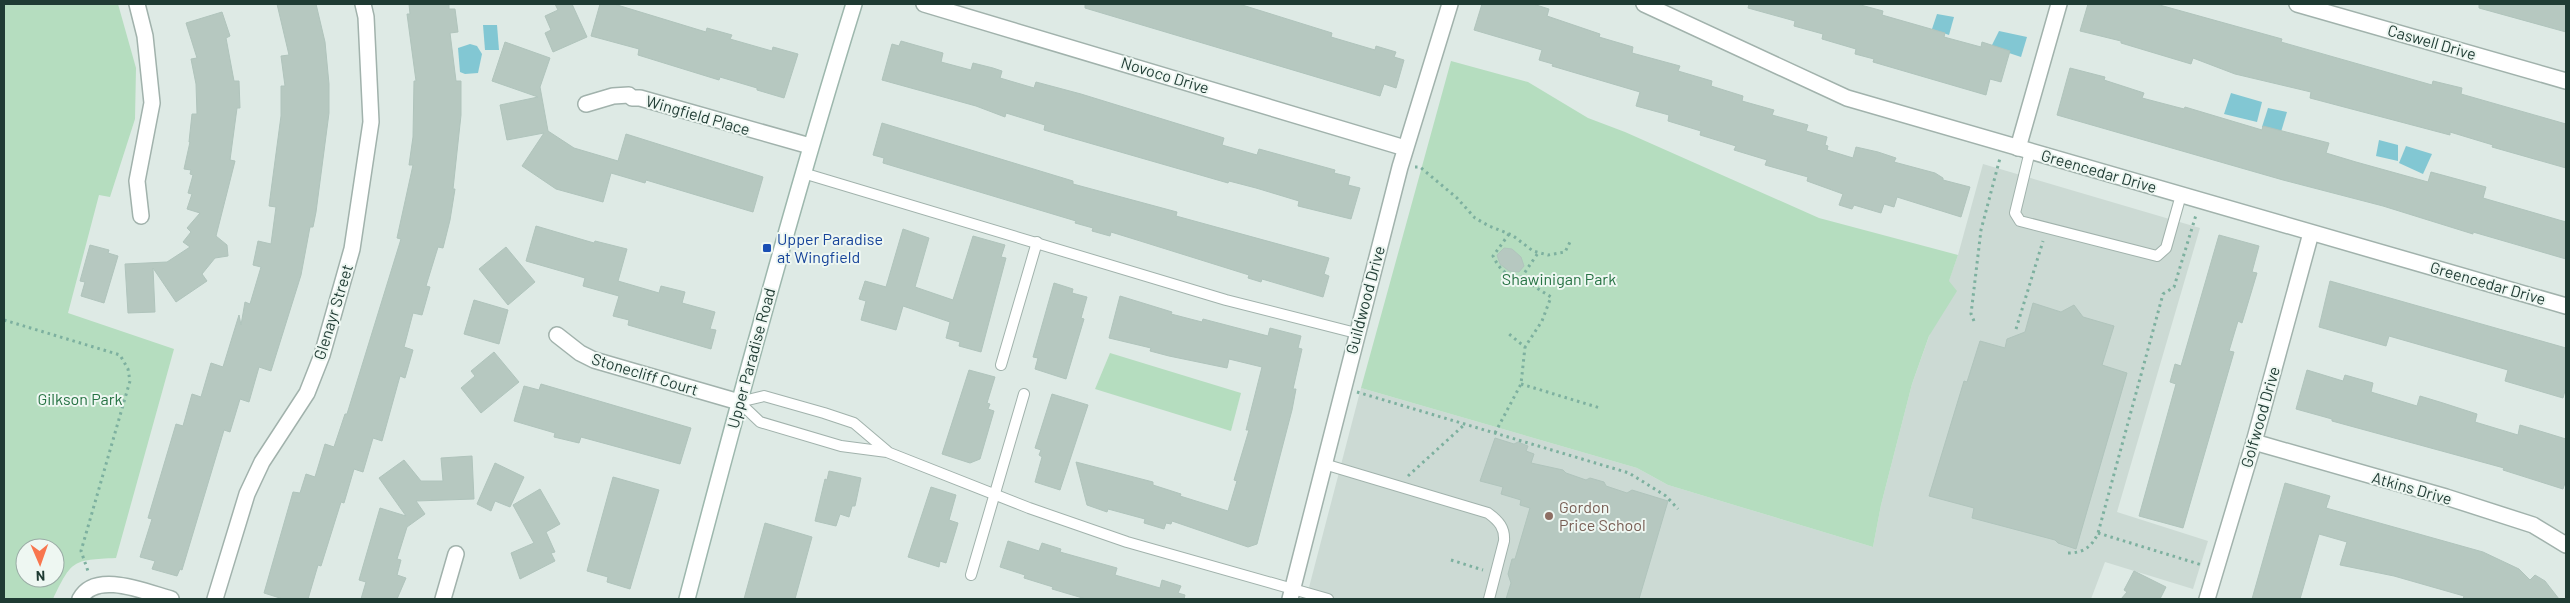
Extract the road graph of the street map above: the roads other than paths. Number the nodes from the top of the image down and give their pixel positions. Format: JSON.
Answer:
{"nodes":[{"id":1,"x":136,"y":4,"type":"edge"},
{"id":2,"x":363,"y":4,"type":"edge"},
{"id":3,"x":854,"y":4,"type":"edge"},
{"id":4,"x":924,"y":4,"type":"edge"},
{"id":5,"x":1450,"y":4,"type":"edge"},
{"id":6,"x":1644,"y":4,"type":"edge"},
{"id":7,"x":1681,"y":4,"type":"edge"},
{"id":8,"x":2059,"y":4,"type":"edge"},
{"id":9,"x":2297,"y":4,"type":"edge"},
{"id":10,"x":1676,"y":18,"type":"junction"},
{"id":11,"x":2566,"y":81,"type":"edge"},
{"id":12,"x":586,"y":104,"type":"dead end"},
{"id":13,"x":810,"y":146,"type":"junction"},
{"id":14,"x":1406,"y":148,"type":"junction"},
{"id":15,"x":2024,"y":150,"type":"junction"},
{"id":16,"x":803,"y":173,"type":"junction"},
{"id":17,"x":2181,"y":195,"type":"junction"},
{"id":18,"x":141,"y":216,"type":"dead end"},
{"id":19,"x":2311,"y":233,"type":"junction"},
{"id":20,"x":1036,"y":242,"type":"junction"},
{"id":21,"x":2566,"y":306,"type":"edge"},
{"id":22,"x":1356,"y":333,"type":"junction"},
{"id":23,"x":557,"y":335,"type":"dead end"},
{"id":24,"x":1001,"y":365,"type":"dead end"},
{"id":25,"x":1024,"y":394,"type":"dead end"},
{"id":26,"x":739,"y":402,"type":"junction"},
{"id":27,"x":2254,"y":442,"type":"junction"},
{"id":28,"x":888,"y":452,"type":"junction"},
{"id":29,"x":1324,"y":464,"type":"junction"},
{"id":30,"x":993,"y":494,"type":"junction"},
{"id":31,"x":2566,"y":545,"type":"edge"},
{"id":32,"x":456,"y":554,"type":"dead end"},
{"id":33,"x":971,"y":575,"type":"dead end"},
{"id":34,"x":1291,"y":594,"type":"edge"},
{"id":35,"x":80,"y":599,"type":"edge"},
{"id":36,"x":170,"y":599,"type":"edge"},
{"id":37,"x":215,"y":599,"type":"edge"},
{"id":38,"x":443,"y":599,"type":"edge"},
{"id":39,"x":687,"y":599,"type":"edge"},
{"id":40,"x":1328,"y":599,"type":"edge"},
{"id":41,"x":1489,"y":599,"type":"edge"},
{"id":42,"x":2207,"y":599,"type":"edge"}],
"edges":[{"from":1,"to":18,"type":"street"},
{"from":2,"to":37,"type":"street","name":"Glenayr Street"},
{"from":3,"to":13,"type":"street","name":"Upper Paradise Road"},
{"from":4,"to":14,"type":"street","name":"Novoco Drive"},
{"from":5,"to":14,"type":"street","name":"Guildwood Drive"},
{"from":6,"to":10,"type":"street","name":"Greencedar Drive"},
{"from":7,"to":10,"type":"street"},
{"from":8,"to":15,"type":"street"},
{"from":9,"to":11,"type":"street","name":"Caswell Drive"},
{"from":10,"to":15,"type":"street","name":"Greencedar Drive"},
{"from":12,"to":13,"type":"street","name":"Wingfield Place"},
{"from":13,"to":16,"type":"street","name":"Upper Paradise Road"},
{"from":14,"to":22,"type":"street","name":"Guildwood Drive"},
{"from":15,"to":17,"type":"street","name":"Greencedar Drive"},
{"from":15,"to":17,"type":"lane"},
{"from":16,"to":20,"type":"lane"},
{"from":16,"to":26,"type":"street","name":"Upper Paradise Road"},
{"from":17,"to":19,"type":"street","name":"Greencedar Drive"},
{"from":19,"to":21,"type":"street","name":"Greencedar Drive"},
{"from":19,"to":27,"type":"street","name":"Golfwood Drive"},
{"from":20,"to":22,"type":"lane"},
{"from":20,"to":24,"type":"lane"},
{"from":22,"to":29,"type":"street","name":"Guildwood Drive"},
{"from":23,"to":26,"type":"street","name":"Stonecliff Court"},
{"from":25,"to":30,"type":"lane"},
{"from":26,"to":28,"type":"lane"},
{"from":26,"to":28,"type":"lane"},
{"from":26,"to":39,"type":"street","name":"Upper Paradise Road"},
{"from":27,"to":31,"type":"street","name":"Atkins Drive"},
{"from":27,"to":42,"type":"street","name":"Golfwood Drive"},
{"from":28,"to":30,"type":"lane"},
{"from":29,"to":34,"type":"street","name":"Guildwood Drive"},
{"from":29,"to":41,"type":"lane"},
{"from":30,"to":33,"type":"lane"},
{"from":30,"to":34,"type":"lane"},
{"from":32,"to":38,"type":"street"},
{"from":34,"to":40,"type":"lane"},
{"from":35,"to":36,"type":"street"}]}
